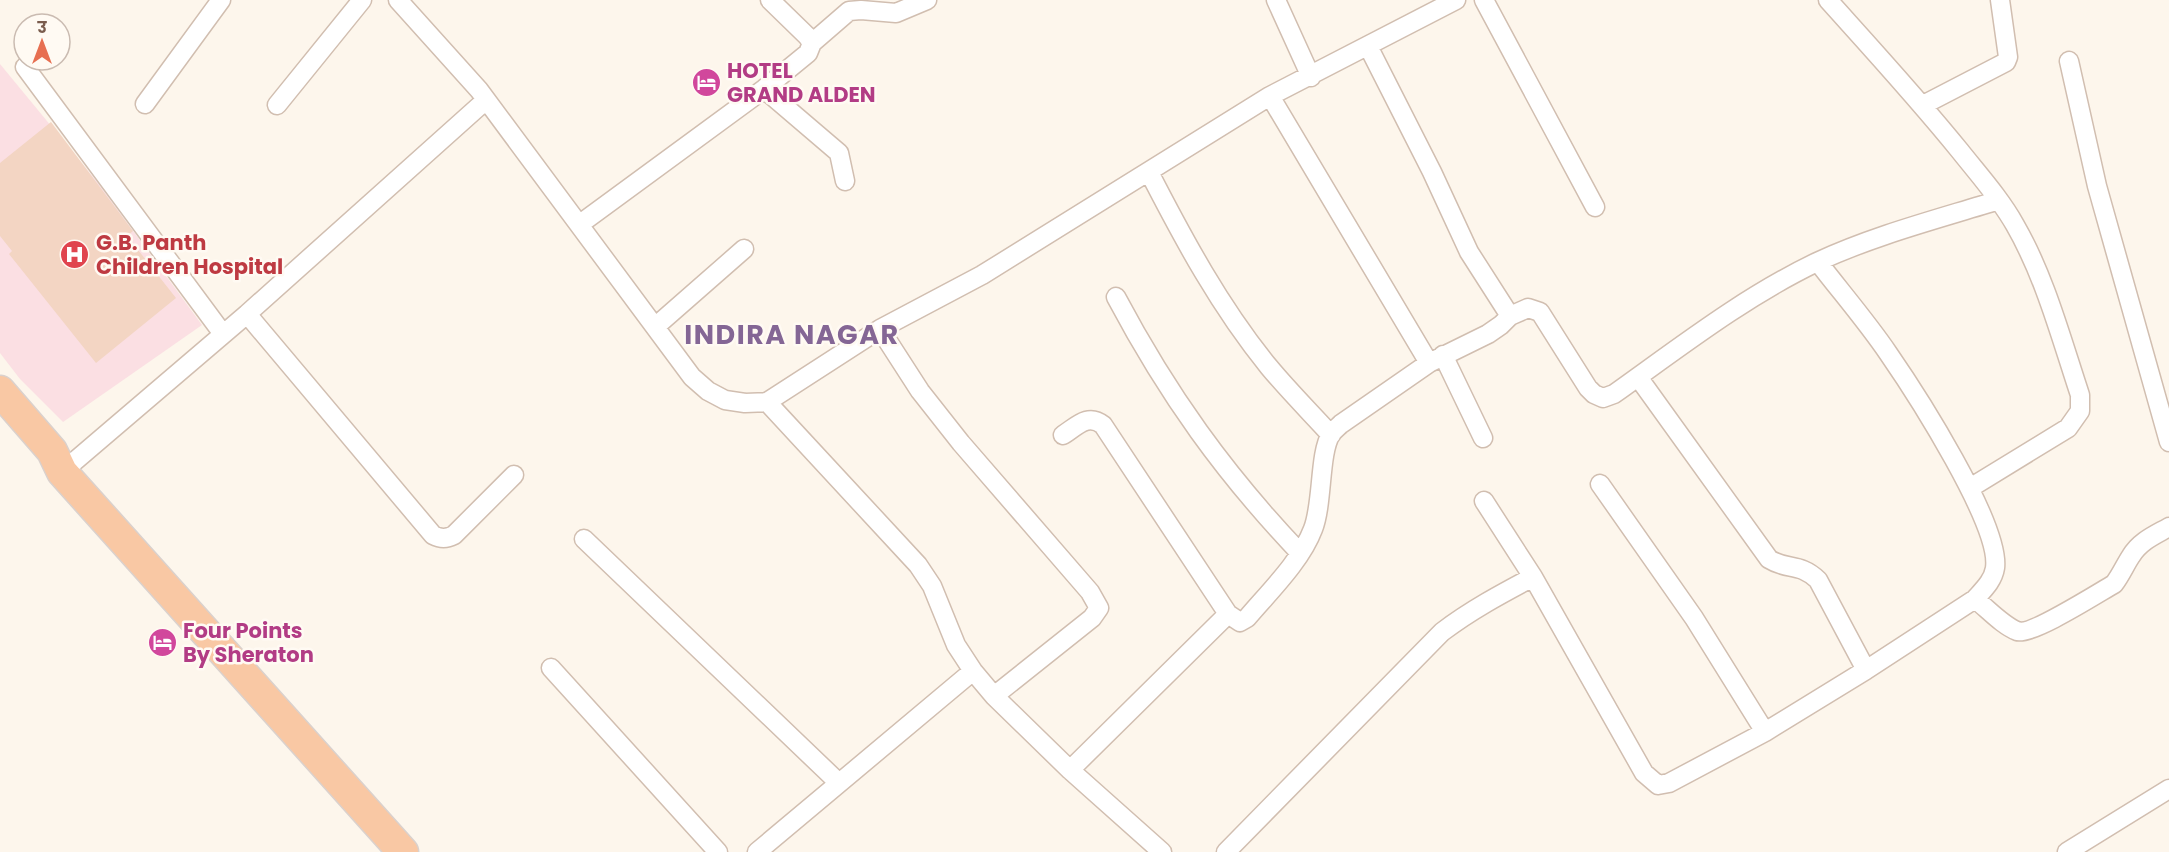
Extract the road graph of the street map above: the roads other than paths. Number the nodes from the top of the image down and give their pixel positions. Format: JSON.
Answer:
{"nodes":[{"id":1,"x":221,"y":0,"type":"edge"},
{"id":2,"x":362,"y":0,"type":"edge"},
{"id":3,"x":398,"y":0,"type":"edge"},
{"id":4,"x":770,"y":0,"type":"edge"},
{"id":5,"x":927,"y":0,"type":"edge"},
{"id":6,"x":1276,"y":0,"type":"edge"},
{"id":7,"x":1456,"y":0,"type":"edge"},
{"id":8,"x":1484,"y":0,"type":"edge"},
{"id":9,"x":1828,"y":0,"type":"edge"},
{"id":10,"x":2000,"y":0,"type":"edge"},
{"id":11,"x":812,"y":43,"type":"junction"},
{"id":12,"x":1368,"y":46,"type":"junction"},
{"id":13,"x":2069,"y":61,"type":"dead end"},
{"id":14,"x":29,"y":72,"type":"edge"},
{"id":15,"x":1311,"y":77,"type":"junction"},
{"id":16,"x":764,"y":89,"type":"junction"},
{"id":17,"x":1270,"y":96,"type":"junction"},
{"id":18,"x":486,"y":100,"type":"junction"},
{"id":19,"x":145,"y":105,"type":"dead end"},
{"id":20,"x":277,"y":105,"type":"dead end"},
{"id":21,"x":1923,"y":105,"type":"junction"},
{"id":22,"x":1149,"y":172,"type":"junction"},
{"id":23,"x":845,"y":181,"type":"dead end"},
{"id":24,"x":1999,"y":200,"type":"junction"},
{"id":25,"x":1595,"y":207,"type":"dead end"},
{"id":26,"x":580,"y":224,"type":"junction"},
{"id":27,"x":744,"y":249,"type":"dead end"},
{"id":28,"x":1818,"y":262,"type":"junction"},
{"id":29,"x":1116,"y":297,"type":"dead end"},
{"id":30,"x":247,"y":314,"type":"junction"},
{"id":31,"x":1510,"y":316,"type":"junction"},
{"id":32,"x":655,"y":327,"type":"junction"},
{"id":33,"x":880,"y":329,"type":"junction"},
{"id":34,"x":223,"y":334,"type":"junction"},
{"id":35,"x":1436,"y":359,"type":"junction"},
{"id":36,"x":1638,"y":377,"type":"junction"},
{"id":37,"x":0,"y":391,"type":"edge"},
{"id":38,"x":767,"y":402,"type":"junction"},
{"id":39,"x":1063,"y":435,"type":"dead end"},
{"id":40,"x":1331,"y":435,"type":"junction"},
{"id":41,"x":1483,"y":438,"type":"dead end"},
{"id":42,"x":2169,"y":442,"type":"edge"},
{"id":43,"x":62,"y":462,"type":"junction"},
{"id":44,"x":514,"y":475,"type":"dead end"},
{"id":45,"x":1600,"y":484,"type":"dead end"},
{"id":46,"x":1970,"y":488,"type":"junction"},
{"id":47,"x":1484,"y":501,"type":"dead end"},
{"id":48,"x":2169,"y":527,"type":"edge"},
{"id":49,"x":584,"y":539,"type":"dead end"},
{"id":50,"x":1300,"y":553,"type":"junction"},
{"id":51,"x":1533,"y":577,"type":"junction"},
{"id":52,"x":1976,"y":599,"type":"junction"},
{"id":53,"x":1228,"y":614,"type":"junction"},
{"id":54,"x":551,"y":668,"type":"dead end"},
{"id":55,"x":1866,"y":670,"type":"junction"},
{"id":56,"x":973,"y":671,"type":"junction"},
{"id":57,"x":994,"y":696,"type":"junction"},
{"id":58,"x":1765,"y":732,"type":"junction"},
{"id":59,"x":1070,"y":770,"type":"junction"},
{"id":60,"x":839,"y":783,"type":"junction"},
{"id":61,"x":2169,"y":789,"type":"edge"},
{"id":62,"x":404,"y":852,"type":"edge"},
{"id":63,"x":425,"y":852,"type":"edge"},
{"id":64,"x":718,"y":852,"type":"edge"},
{"id":65,"x":757,"y":852,"type":"edge"},
{"id":66,"x":1162,"y":852,"type":"edge"},
{"id":67,"x":1226,"y":852,"type":"edge"},
{"id":68,"x":2067,"y":852,"type":"edge"}],
"edges":[{"from":1,"to":19,"type":"street"},
{"from":2,"to":20,"type":"street"},
{"from":3,"to":18,"type":"street"},
{"from":4,"to":11,"type":"street"},
{"from":5,"to":11,"type":"street"},
{"from":6,"to":15,"type":"street"},
{"from":7,"to":12,"type":"street"},
{"from":8,"to":25,"type":"street"},
{"from":9,"to":21,"type":"street"},
{"from":10,"to":21,"type":"street"},
{"from":11,"to":16,"type":"street"},
{"from":12,"to":15,"type":"street"},
{"from":12,"to":31,"type":"street"},
{"from":13,"to":42,"type":"street"},
{"from":14,"to":34,"type":"street"},
{"from":15,"to":17,"type":"street"},
{"from":16,"to":23,"type":"street"},
{"from":16,"to":26,"type":"street"},
{"from":17,"to":22,"type":"street"},
{"from":17,"to":35,"type":"street"},
{"from":18,"to":26,"type":"street"},
{"from":18,"to":30,"type":"street"},
{"from":21,"to":24,"type":"street"},
{"from":22,"to":33,"type":"street"},
{"from":22,"to":40,"type":"street"},
{"from":24,"to":28,"type":"street"},
{"from":24,"to":46,"type":"street"},
{"from":26,"to":32,"type":"street"},
{"from":27,"to":32,"type":"street"},
{"from":28,"to":36,"type":"street"},
{"from":28,"to":46,"type":"street"},
{"from":29,"to":50,"type":"street"},
{"from":30,"to":34,"type":"street"},
{"from":30,"to":44,"type":"street"},
{"from":31,"to":35,"type":"street"},
{"from":31,"to":36,"type":"street"},
{"from":32,"to":38,"type":"street"},
{"from":33,"to":38,"type":"street"},
{"from":33,"to":57,"type":"street"},
{"from":34,"to":43,"type":"street"},
{"from":35,"to":40,"type":"street"},
{"from":35,"to":41,"type":"street"},
{"from":36,"to":55,"type":"street"},
{"from":37,"to":43,"type":"highway"},
{"from":38,"to":56,"type":"street"},
{"from":39,"to":53,"type":"street"},
{"from":40,"to":50,"type":"street"},
{"from":43,"to":62,"type":"highway"},
{"from":43,"to":63,"type":"highway"},
{"from":45,"to":58,"type":"street"},
{"from":46,"to":52,"type":"street"},
{"from":47,"to":51,"type":"street"},
{"from":48,"to":52,"type":"street"},
{"from":49,"to":60,"type":"street"},
{"from":50,"to":53,"type":"street"},
{"from":51,"to":58,"type":"street"},
{"from":51,"to":67,"type":"street"},
{"from":52,"to":55,"type":"street"},
{"from":53,"to":59,"type":"street"},
{"from":54,"to":64,"type":"street"},
{"from":55,"to":58,"type":"street"},
{"from":56,"to":57,"type":"street"},
{"from":56,"to":60,"type":"street"},
{"from":57,"to":59,"type":"street"},
{"from":59,"to":66,"type":"street"},
{"from":60,"to":65,"type":"street"},
{"from":61,"to":68,"type":"street"}]}
